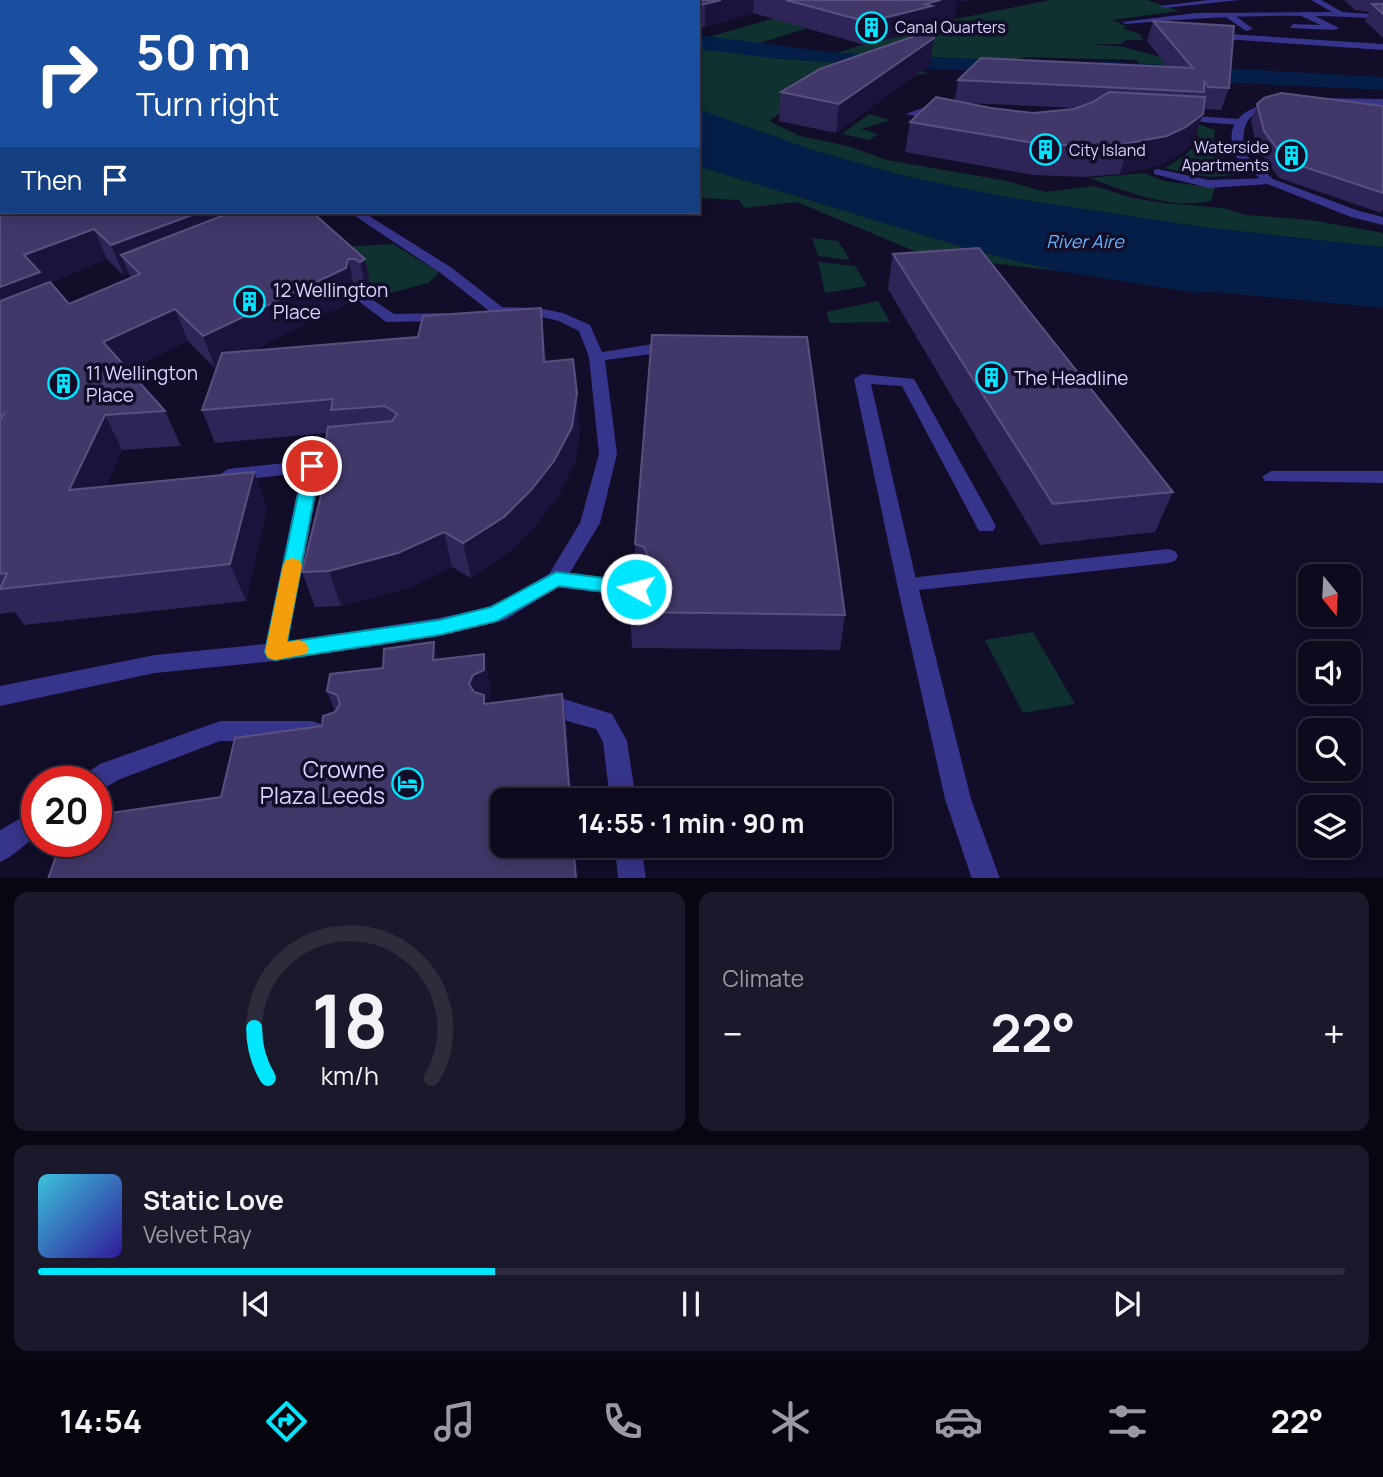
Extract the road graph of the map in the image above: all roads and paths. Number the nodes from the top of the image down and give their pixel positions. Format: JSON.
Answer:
{"nodes":[{"id":1,"x":1155,"y":0,"type":"edge"},
{"id":2,"x":1236,"y":0,"type":"edge"},
{"id":3,"x":1315,"y":0,"type":"edge"},
{"id":4,"x":1304,"y":14,"type":"junction"},
{"id":5,"x":1342,"y":14,"type":"junction"},
{"id":6,"x":1230,"y":16,"type":"junction"},
{"id":7,"x":1383,"y":17,"type":"edge"},
{"id":8,"x":1145,"y":19,"type":"junction"},
{"id":9,"x":1126,"y":22,"type":"dead end"},
{"id":10,"x":1293,"y":26,"type":"dead end"},
{"id":11,"x":1249,"y":29,"type":"dead end"},
{"id":12,"x":1173,"y":30,"type":"edge"},
{"id":13,"x":1199,"y":36,"type":"edge"},
{"id":14,"x":1383,"y":47,"type":"edge"},
{"id":15,"x":1304,"y":100,"type":"edge"},
{"id":16,"x":1287,"y":102,"type":"edge"},
{"id":17,"x":1383,"y":102,"type":"edge"},
{"id":18,"x":960,"y":109,"type":"edge"},
{"id":19,"x":1166,"y":118,"type":"edge"},
{"id":20,"x":1239,"y":121,"type":"junction"},
{"id":21,"x":952,"y":123,"type":"edge"},
{"id":22,"x":1158,"y":172,"type":"edge"},
{"id":23,"x":1269,"y":181,"type":"junction"},
{"id":24,"x":358,"y":214,"type":"edge"},
{"id":25,"x":1383,"y":221,"type":"edge"},
{"id":26,"x":362,"y":296,"type":"edge"},
{"id":27,"x":498,"y":311,"type":"junction"},
{"id":28,"x":659,"y":348,"type":"edge"},
{"id":29,"x":597,"y":357,"type":"junction"},
{"id":30,"x":368,"y":450,"type":"edge"},
{"id":31,"x":312,"y":466,"type":"junction"},
{"id":32,"x":206,"y":477,"type":"edge"},
{"id":33,"x":1271,"y":477,"type":"dead end"},
{"id":34,"x":1383,"y":477,"type":"edge"},
{"id":35,"x":986,"y":526,"type":"dead end"},
{"id":36,"x":1168,"y":556,"type":"dead end"},
{"id":37,"x":556,"y":579,"type":"junction"},
{"id":38,"x":907,"y":584,"type":"junction"},
{"id":39,"x":636,"y":589,"type":"edge"},
{"id":40,"x":275,"y":652,"type":"junction"},
{"id":41,"x":0,"y":696,"type":"edge"},
{"id":42,"x":513,"y":708,"type":"edge"},
{"id":43,"x":336,"y":730,"type":"edge"},
{"id":44,"x":112,"y":771,"type":"edge"},
{"id":45,"x":621,"y":788,"type":"edge"},
{"id":46,"x":21,"y":832,"type":"edge"},
{"id":47,"x":0,"y":849,"type":"edge"},
{"id":48,"x":630,"y":858,"type":"edge"},
{"id":49,"x":632,"y":878,"type":"edge"},
{"id":50,"x":986,"y":878,"type":"edge"}],
"edges":[{"from":1,"to":2,"type":"street"},
{"from":3,"to":5,"type":"street"},
{"from":4,"to":5,"type":"street"},
{"from":4,"to":6,"type":"street"},
{"from":4,"to":10,"type":"street"},
{"from":5,"to":7,"type":"street"},
{"from":6,"to":8,"type":"street"},
{"from":6,"to":11,"type":"street"},
{"from":8,"to":9,"type":"street"},
{"from":8,"to":12,"type":"street"},
{"from":13,"to":14,"type":"street"},
{"from":15,"to":17,"type":"street"},
{"from":16,"to":20,"type":"street"},
{"from":18,"to":21,"type":"street"},
{"from":19,"to":20,"type":"street"},
{"from":20,"to":23,"type":"street"},
{"from":22,"to":23,"type":"street"},
{"from":23,"to":25,"type":"street"},
{"from":24,"to":27,"type":"street"},
{"from":26,"to":27,"type":"street"},
{"from":27,"to":29,"type":"street"},
{"from":28,"to":29,"type":"street"},
{"from":29,"to":37,"type":"street"},
{"from":30,"to":31,"type":"street"},
{"from":31,"to":32,"type":"street"},
{"from":31,"to":40,"type":"street"},
{"from":33,"to":34,"type":"street"},
{"from":35,"to":38,"type":"street"},
{"from":36,"to":38,"type":"street"},
{"from":37,"to":39,"type":"street"},
{"from":37,"to":40,"type":"street"},
{"from":38,"to":50,"type":"street"},
{"from":40,"to":41,"type":"street"},
{"from":42,"to":45,"type":"street"},
{"from":43,"to":44,"type":"street"},
{"from":46,"to":47,"type":"street"},
{"from":48,"to":49,"type":"street"}]}
